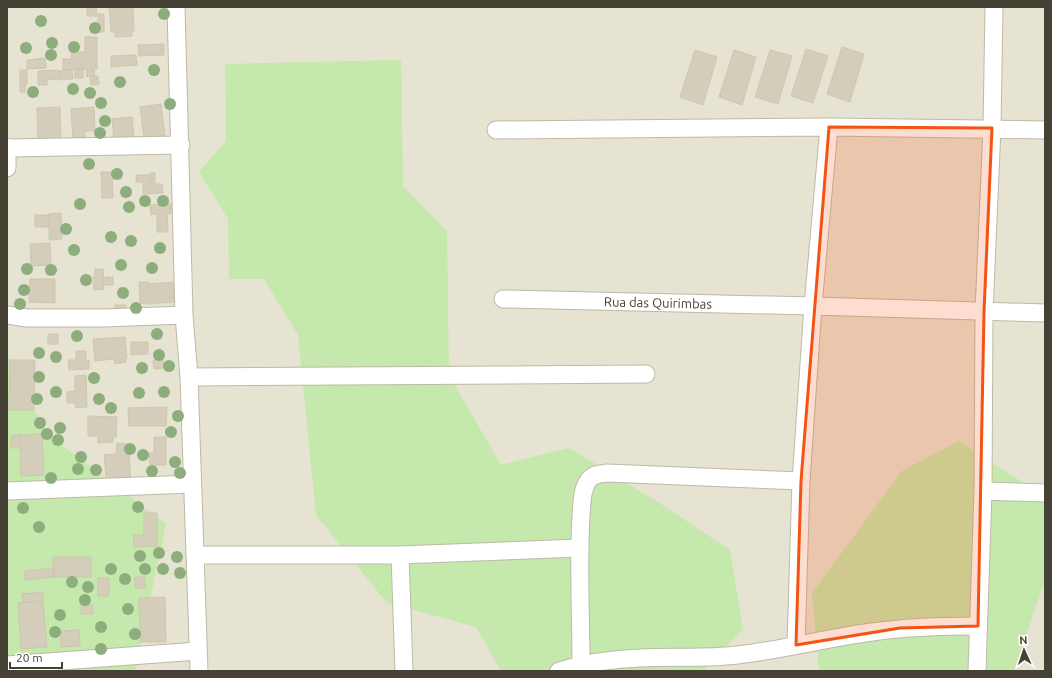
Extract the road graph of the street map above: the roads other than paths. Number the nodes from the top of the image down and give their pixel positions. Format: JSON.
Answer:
{"nodes":[{"id":1,"x":176,"y":7,"type":"edge"},
{"id":2,"x":994,"y":7,"type":"edge"},
{"id":3,"x":829,"y":127,"type":"junction"},
{"id":4,"x":992,"y":128,"type":"junction"},
{"id":5,"x":496,"y":130,"type":"dead end"},
{"id":6,"x":1045,"y":130,"type":"edge"},
{"id":7,"x":180,"y":145,"type":"junction"},
{"id":8,"x":7,"y":148,"type":"edge"},
{"id":9,"x":7,"y":168,"type":"edge"},
{"id":10,"x":503,"y":299,"type":"dead end"},
{"id":11,"x":813,"y":306,"type":"junction"},
{"id":12,"x":984,"y":312,"type":"junction"},
{"id":13,"x":1045,"y":314,"type":"edge"},
{"id":14,"x":7,"y":315,"type":"edge"},
{"id":15,"x":184,"y":315,"type":"junction"},
{"id":16,"x":646,"y":374,"type":"dead end"},
{"id":17,"x":188,"y":377,"type":"junction"},
{"id":18,"x":801,"y":481,"type":"junction"},
{"id":19,"x":192,"y":484,"type":"junction"},
{"id":20,"x":7,"y":491,"type":"edge"},
{"id":21,"x":983,"y":491,"type":"junction"},
{"id":22,"x":1045,"y":493,"type":"edge"},
{"id":23,"x":580,"y":548,"type":"junction"},
{"id":24,"x":195,"y":555,"type":"junction"},
{"id":25,"x":400,"y":555,"type":"junction"},
{"id":26,"x":978,"y":626,"type":"junction"},
{"id":27,"x":796,"y":645,"type":"junction"},
{"id":28,"x":198,"y":651,"type":"junction"},
{"id":29,"x":7,"y":665,"type":"edge"},
{"id":30,"x":582,"y":665,"type":"junction"},
{"id":31,"x":199,"y":671,"type":"edge"},
{"id":32,"x":404,"y":671,"type":"edge"},
{"id":33,"x":559,"y":671,"type":"edge"},
{"id":34,"x":977,"y":671,"type":"edge"}],
"edges":[{"from":1,"to":7,"type":"street"},
{"from":2,"to":4,"type":"street"},
{"from":3,"to":4,"type":"street"},
{"from":3,"to":5,"type":"street"},
{"from":3,"to":11,"type":"street"},
{"from":4,"to":6,"type":"street"},
{"from":4,"to":12,"type":"street"},
{"from":7,"to":8,"type":"street"},
{"from":7,"to":15,"type":"street"},
{"from":8,"to":9,"type":"street"},
{"from":10,"to":11,"type":"street","name":"Rua das Quirimbas"},
{"from":11,"to":12,"type":"street","name":"Rua das Quirimbas"},
{"from":11,"to":18,"type":"street"},
{"from":12,"to":13,"type":"street","name":"Rua das Quirimbas"},
{"from":12,"to":21,"type":"street"},
{"from":14,"to":15,"type":"street"},
{"from":15,"to":17,"type":"street"},
{"from":16,"to":17,"type":"street"},
{"from":17,"to":19,"type":"street"},
{"from":18,"to":23,"type":"street"},
{"from":18,"to":27,"type":"street"},
{"from":19,"to":20,"type":"street"},
{"from":19,"to":24,"type":"street"},
{"from":21,"to":22,"type":"street"},
{"from":21,"to":26,"type":"street"},
{"from":23,"to":25,"type":"street"},
{"from":23,"to":30,"type":"street"},
{"from":24,"to":25,"type":"street"},
{"from":24,"to":28,"type":"street"},
{"from":25,"to":32,"type":"street"},
{"from":26,"to":27,"type":"street"},
{"from":26,"to":34,"type":"street"},
{"from":27,"to":30,"type":"street"},
{"from":28,"to":29,"type":"street"},
{"from":28,"to":31,"type":"street"},
{"from":30,"to":33,"type":"street"}]}
